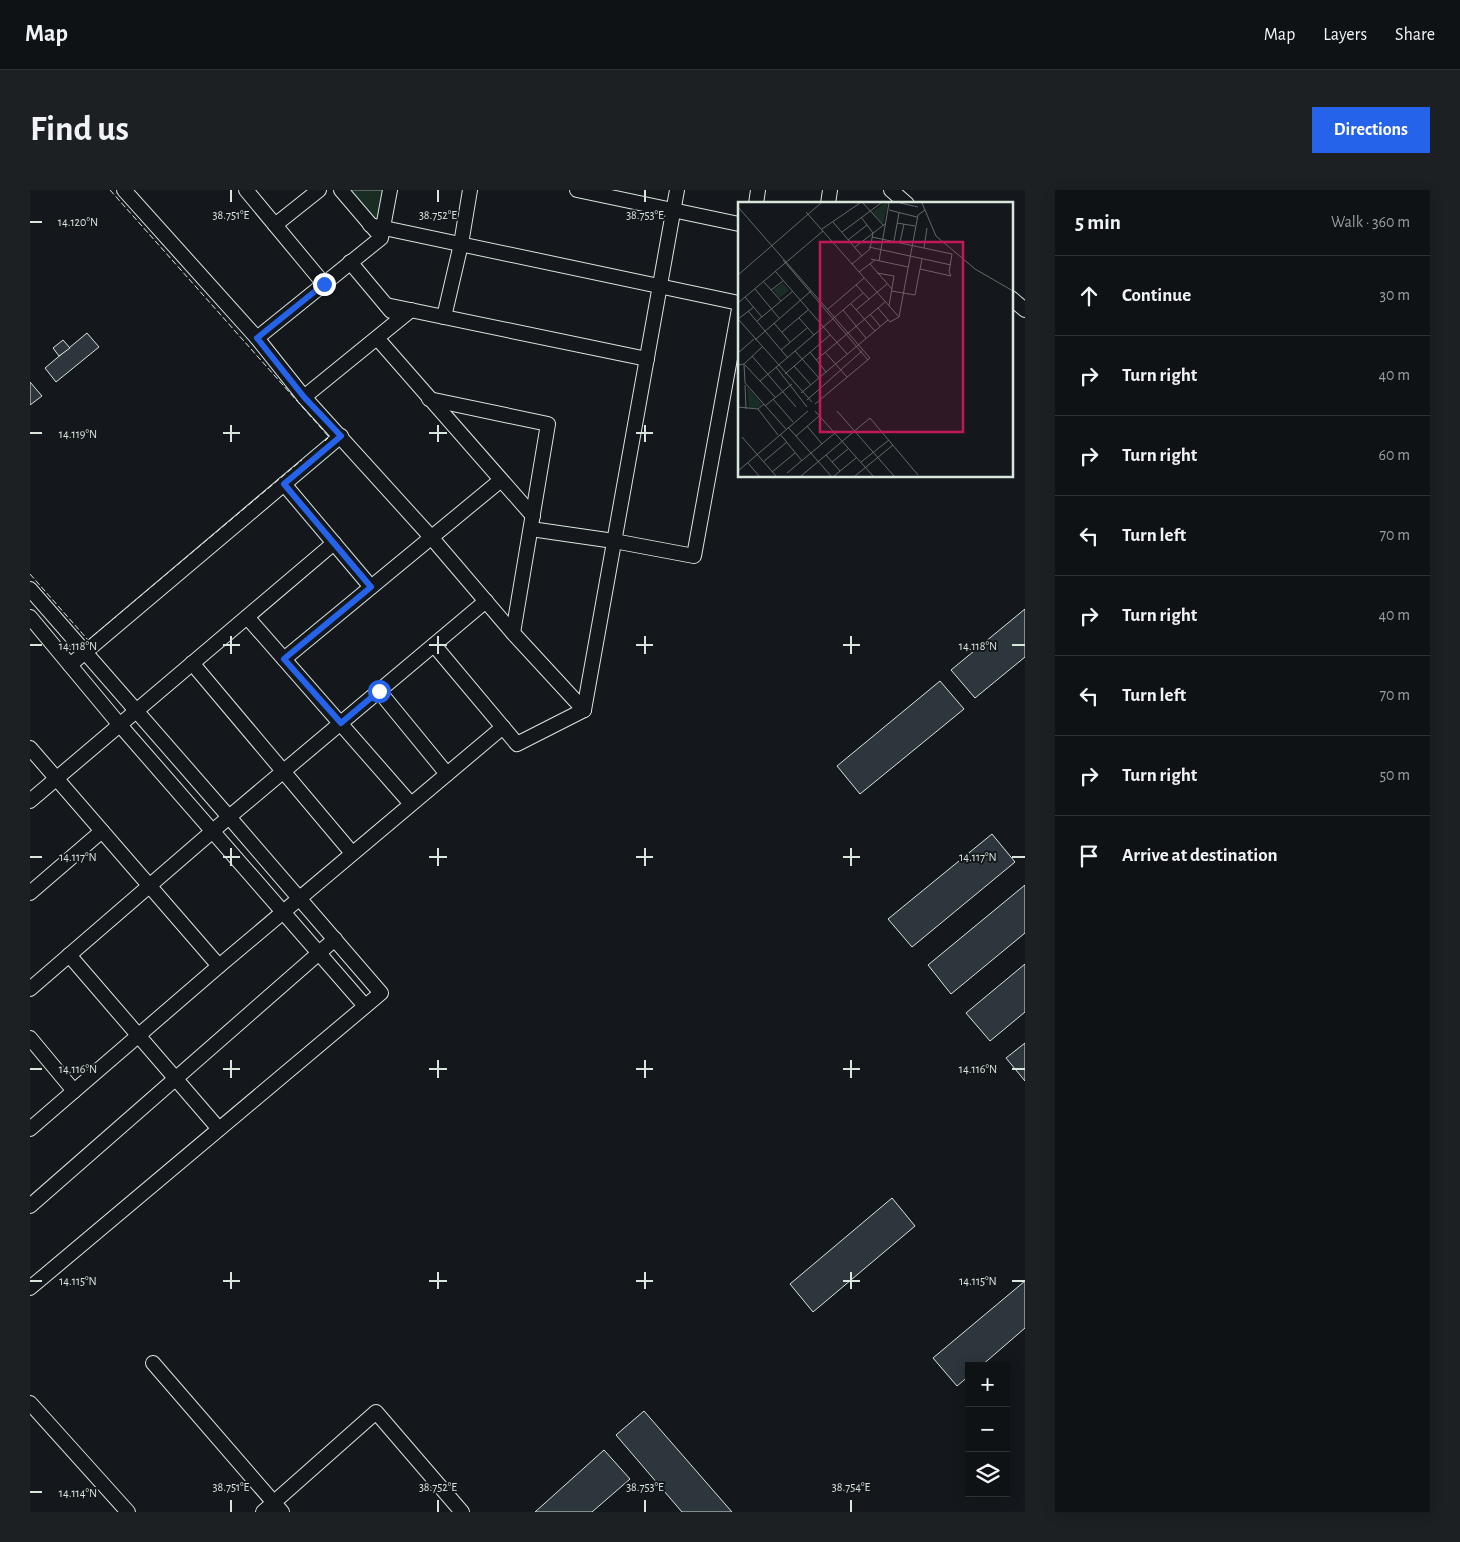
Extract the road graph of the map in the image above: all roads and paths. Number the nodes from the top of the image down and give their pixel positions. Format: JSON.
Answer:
{"nodes":[{"id":1,"x":124,"y":190,"type":"edge"},
{"id":2,"x":246,"y":190,"type":"edge"},
{"id":3,"x":319,"y":190,"type":"edge"},
{"id":4,"x":341,"y":190,"type":"edge"},
{"id":5,"x":390,"y":190,"type":"edge"},
{"id":6,"x":470,"y":190,"type":"edge"},
{"id":7,"x":677,"y":190,"type":"edge"},
{"id":8,"x":891,"y":190,"type":"edge"},
{"id":9,"x":586,"y":191,"type":"edge"},
{"id":10,"x":905,"y":202,"type":"edge"},
{"id":11,"x":673,"y":210,"type":"junction"},
{"id":12,"x":738,"y":224,"type":"edge"},
{"id":13,"x":275,"y":225,"type":"junction"},
{"id":14,"x":378,"y":230,"type":"junction"},
{"id":15,"x":461,"y":244,"type":"junction"},
{"id":16,"x":350,"y":262,"type":"junction"},
{"id":17,"x":324,"y":284,"type":"junction"},
{"id":18,"x":660,"y":286,"type":"junction"},
{"id":19,"x":1012,"y":299,"type":"edge"},
{"id":20,"x":738,"y":303,"type":"edge"},
{"id":21,"x":386,"y":305,"type":"junction"},
{"id":22,"x":411,"y":310,"type":"junction"},
{"id":23,"x":1025,"y":310,"type":"edge"},
{"id":24,"x":444,"y":317,"type":"junction"},
{"id":25,"x":399,"y":320,"type":"junction"},
{"id":26,"x":738,"y":320,"type":"edge"},
{"id":27,"x":257,"y":338,"type":"junction"},
{"id":28,"x":377,"y":338,"type":"junction"},
{"id":29,"x":646,"y":359,"type":"junction"},
{"id":30,"x":733,"y":377,"type":"edge"},
{"id":31,"x":304,"y":397,"type":"junction"},
{"id":32,"x":429,"y":399,"type":"junction"},
{"id":33,"x":341,"y":436,"type":"junction"},
{"id":34,"x":501,"y":480,"type":"junction"},
{"id":35,"x":284,"y":484,"type":"junction"},
{"id":36,"x":532,"y":522,"type":"junction"},
{"id":37,"x":431,"y":537,"type":"junction"},
{"id":38,"x":614,"y":541,"type":"junction"},
{"id":39,"x":334,"y":543,"type":"junction"},
{"id":40,"x":371,"y":587,"type":"junction"},
{"id":41,"x":30,"y":589,"type":"edge"},
{"id":42,"x":486,"y":601,"type":"junction"},
{"id":43,"x":30,"y":617,"type":"edge"},
{"id":44,"x":247,"y":617,"type":"junction"},
{"id":45,"x":513,"y":633,"type":"junction"},
{"id":46,"x":434,"y":645,"type":"junction"},
{"id":47,"x":86,"y":652,"type":"junction"},
{"id":48,"x":284,"y":659,"type":"junction"},
{"id":49,"x":192,"y":663,"type":"junction"},
{"id":50,"x":70,"y":665,"type":"junction"},
{"id":51,"x":379,"y":691,"type":"junction"},
{"id":52,"x":136,"y":710,"type":"junction"},
{"id":53,"x":584,"y":710,"type":"junction"},
{"id":54,"x":341,"y":723,"type":"junction"},
{"id":55,"x":120,"y":724,"type":"junction"},
{"id":56,"x":503,"y":727,"type":"junction"},
{"id":57,"x":30,"y":748,"type":"edge"},
{"id":58,"x":284,"y":771,"type":"junction"},
{"id":59,"x":448,"y":774,"type":"junction"},
{"id":60,"x":56,"y":779,"type":"junction"},
{"id":61,"x":30,"y":801,"type":"edge"},
{"id":62,"x":411,"y":804,"type":"junction"},
{"id":63,"x":229,"y":817,"type":"junction"},
{"id":64,"x":102,"y":831,"type":"junction"},
{"id":65,"x":213,"y":831,"type":"junction"},
{"id":66,"x":352,"y":853,"type":"junction"},
{"id":67,"x":149,"y":886,"type":"junction"},
{"id":68,"x":30,"y":893,"type":"edge"},
{"id":69,"x":299,"y":898,"type":"junction"},
{"id":70,"x":282,"y":912,"type":"junction"},
{"id":71,"x":335,"y":939,"type":"junction"},
{"id":72,"x":320,"y":953,"type":"junction"},
{"id":73,"x":69,"y":956,"type":"junction"},
{"id":74,"x":219,"y":966,"type":"junction"},
{"id":75,"x":30,"y":989,"type":"edge"},
{"id":76,"x":365,"y":1006,"type":"junction"},
{"id":77,"x":138,"y":1036,"type":"junction"},
{"id":78,"x":30,"y":1038,"type":"edge"},
{"id":79,"x":175,"y":1079,"type":"junction"},
{"id":80,"x":74,"y":1091,"type":"junction"},
{"id":81,"x":30,"y":1129,"type":"edge"},
{"id":82,"x":219,"y":1129,"type":"junction"},
{"id":83,"x":30,"y":1206,"type":"edge"},
{"id":84,"x":30,"y":1288,"type":"edge"},
{"id":85,"x":153,"y":1363,"type":"dead end"},
{"id":86,"x":30,"y":1402,"type":"edge"},
{"id":87,"x":278,"y":1507,"type":"edge"},
{"id":88,"x":128,"y":1512,"type":"edge"},
{"id":89,"x":263,"y":1512,"type":"edge"},
{"id":90,"x":462,"y":1512,"type":"edge"}],
"edges":[{"from":1,"to":27,"type":"street"},
{"from":2,"to":13,"type":"street"},
{"from":3,"to":13,"type":"street"},
{"from":4,"to":14,"type":"street"},
{"from":5,"to":14,"type":"street"},
{"from":6,"to":15,"type":"street"},
{"from":7,"to":11,"type":"street"},
{"from":8,"to":10,"type":"street"},
{"from":9,"to":11,"type":"street"},
{"from":11,"to":12,"type":"street"},
{"from":11,"to":18,"type":"street"},
{"from":13,"to":17,"type":"street"},
{"from":14,"to":15,"type":"street"},
{"from":14,"to":16,"type":"street"},
{"from":15,"to":18,"type":"street"},
{"from":15,"to":24,"type":"street"},
{"from":16,"to":17,"type":"street"},
{"from":16,"to":21,"type":"street"},
{"from":17,"to":27,"type":"street"},
{"from":18,"to":20,"type":"street"},
{"from":18,"to":29,"type":"street"},
{"from":19,"to":23,"type":"street"},
{"from":21,"to":22,"type":"street"},
{"from":21,"to":25,"type":"street"},
{"from":22,"to":24,"type":"street"},
{"from":22,"to":25,"type":"street"},
{"from":24,"to":29,"type":"street"},
{"from":25,"to":28,"type":"street"},
{"from":26,"to":30,"type":"street"},
{"from":27,"to":31,"type":"street"},
{"from":28,"to":31,"type":"street"},
{"from":28,"to":32,"type":"street"},
{"from":29,"to":38,"type":"street"},
{"from":30,"to":38,"type":"street"},
{"from":31,"to":33,"type":"street"},
{"from":32,"to":34,"type":"street"},
{"from":32,"to":36,"type":"street"},
{"from":33,"to":35,"type":"street"},
{"from":33,"to":37,"type":"street"},
{"from":34,"to":36,"type":"street"},
{"from":34,"to":37,"type":"street"},
{"from":35,"to":39,"type":"street"},
{"from":35,"to":47,"type":"street"},
{"from":36,"to":38,"type":"street"},
{"from":36,"to":45,"type":"street"},
{"from":37,"to":40,"type":"street"},
{"from":37,"to":42,"type":"street"},
{"from":38,"to":53,"type":"street"},
{"from":39,"to":40,"type":"street"},
{"from":39,"to":44,"type":"street"},
{"from":40,"to":48,"type":"street"},
{"from":41,"to":47,"type":"street"},
{"from":42,"to":45,"type":"street"},
{"from":42,"to":46,"type":"street"},
{"from":43,"to":50,"type":"street"},
{"from":44,"to":48,"type":"street"},
{"from":44,"to":49,"type":"street"},
{"from":45,"to":53,"type":"street"},
{"from":46,"to":51,"type":"street"},
{"from":46,"to":56,"type":"street"},
{"from":47,"to":50,"type":"street"},
{"from":47,"to":52,"type":"street"},
{"from":48,"to":54,"type":"street"},
{"from":49,"to":52,"type":"street"},
{"from":49,"to":58,"type":"street"},
{"from":50,"to":55,"type":"street"},
{"from":51,"to":54,"type":"street"},
{"from":51,"to":59,"type":"street"},
{"from":52,"to":55,"type":"street"},
{"from":52,"to":63,"type":"street"},
{"from":53,"to":56,"type":"street"},
{"from":54,"to":58,"type":"street"},
{"from":54,"to":62,"type":"street"},
{"from":55,"to":60,"type":"street"},
{"from":55,"to":65,"type":"street"},
{"from":56,"to":59,"type":"street"},
{"from":57,"to":60,"type":"street"},
{"from":58,"to":63,"type":"street"},
{"from":58,"to":66,"type":"street"},
{"from":59,"to":62,"type":"street"},
{"from":60,"to":61,"type":"street"},
{"from":60,"to":64,"type":"street"},
{"from":62,"to":66,"type":"street"},
{"from":63,"to":65,"type":"street"},
{"from":63,"to":69,"type":"street"},
{"from":64,"to":67,"type":"street"},
{"from":64,"to":68,"type":"street"},
{"from":65,"to":67,"type":"street"},
{"from":65,"to":70,"type":"street"},
{"from":66,"to":69,"type":"street"},
{"from":67,"to":73,"type":"street"},
{"from":67,"to":74,"type":"street"},
{"from":69,"to":70,"type":"street"},
{"from":69,"to":71,"type":"street"},
{"from":70,"to":72,"type":"street"},
{"from":70,"to":74,"type":"street"},
{"from":71,"to":72,"type":"street"},
{"from":71,"to":76,"type":"street"},
{"from":72,"to":76,"type":"street"},
{"from":72,"to":79,"type":"street"},
{"from":73,"to":75,"type":"street"},
{"from":73,"to":77,"type":"street"},
{"from":74,"to":77,"type":"street"},
{"from":76,"to":82,"type":"street"},
{"from":77,"to":79,"type":"street"},
{"from":77,"to":80,"type":"street"},
{"from":78,"to":80,"type":"street"},
{"from":79,"to":82,"type":"street"},
{"from":79,"to":83,"type":"street"},
{"from":80,"to":81,"type":"street"},
{"from":82,"to":84,"type":"street"},
{"from":85,"to":87,"type":"street"},
{"from":86,"to":88,"type":"street"},
{"from":87,"to":89,"type":"street"},
{"from":87,"to":90,"type":"street"}]}
